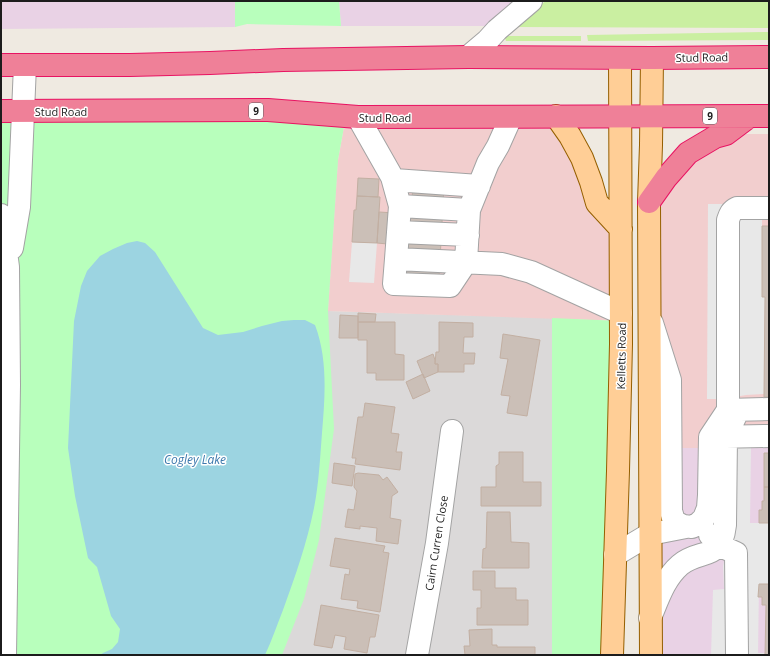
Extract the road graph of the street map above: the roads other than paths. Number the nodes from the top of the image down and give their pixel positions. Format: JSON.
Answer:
{"nodes":[{"id":1,"x":531,"y":1,"type":"edge"},
{"id":2,"x":468,"y":57,"type":"junction"},
{"id":3,"x":769,"y":57,"type":"edge"},
{"id":4,"x":620,"y":58,"type":"junction"},
{"id":5,"x":652,"y":58,"type":"junction"},
{"id":6,"x":25,"y":64,"type":"junction"},
{"id":7,"x":1,"y":65,"type":"edge"},
{"id":8,"x":1,"y":112,"type":"edge"},
{"id":9,"x":23,"y":112,"type":"junction"},
{"id":10,"x":556,"y":116,"type":"junction"},
{"id":11,"x":620,"y":116,"type":"junction"},
{"id":12,"x":651,"y":116,"type":"junction"},
{"id":13,"x":760,"y":116,"type":"edge"},
{"id":14,"x":358,"y":117,"type":"junction"},
{"id":15,"x":511,"y":117,"type":"junction"},
{"id":16,"x":394,"y":180,"type":"junction"},
{"id":17,"x":479,"y":186,"type":"junction"},
{"id":18,"x":649,"y":202,"type":"junction"},
{"id":19,"x":400,"y":206,"type":"junction"},
{"id":20,"x":769,"y":208,"type":"edge"},
{"id":21,"x":469,"y":210,"type":"junction"},
{"id":22,"x":1,"y":215,"type":"edge"},
{"id":23,"x":769,"y":219,"type":"edge"},
{"id":24,"x":621,"y":229,"type":"junction"},
{"id":25,"x":398,"y":232,"type":"junction"},
{"id":26,"x":468,"y":235,"type":"junction"},
{"id":27,"x":466,"y":262,"type":"junction"},
{"id":28,"x":8,"y":267,"type":"junction"},
{"id":29,"x":621,"y":313,"type":"junction"},
{"id":30,"x":649,"y":315,"type":"junction"},
{"id":31,"x":5,"y":385,"type":"edge"},
{"id":32,"x":769,"y":409,"type":"edge"},
{"id":33,"x":733,"y":410,"type":"junction"},
{"id":34,"x":452,"y":431,"type":"dead end"},
{"id":35,"x":769,"y":436,"type":"edge"},
{"id":36,"x":718,"y":437,"type":"junction"},
{"id":37,"x":693,"y":524,"type":"junction"},
{"id":38,"x":650,"y":534,"type":"junction"},
{"id":39,"x":718,"y":545,"type":"junction"},
{"id":40,"x":615,"y":555,"type":"junction"},
{"id":41,"x":650,"y":619,"type":"junction"},
{"id":42,"x":5,"y":655,"type":"edge"},
{"id":43,"x":417,"y":655,"type":"edge"},
{"id":44,"x":612,"y":655,"type":"edge"},
{"id":45,"x":651,"y":655,"type":"edge"},
{"id":46,"x":737,"y":655,"type":"edge"}],
"edges":[{"from":1,"to":2,"type":"street"},
{"from":2,"to":4,"type":"highway","name":"Stud Road"},
{"from":2,"to":6,"type":"highway","name":"Stud Road"},
{"from":3,"to":5,"type":"highway","name":"Stud Road"},
{"from":4,"to":5,"type":"highway","name":"Stud Road"},
{"from":4,"to":11,"type":"main road","name":"Kelletts Road"},
{"from":5,"to":12,"type":"main road"},
{"from":6,"to":7,"type":"highway","name":"Stud Road"},
{"from":6,"to":9,"type":"street"},
{"from":8,"to":9,"type":"highway","name":"Stud Road","number":"9"},
{"from":9,"to":14,"type":"highway","name":"Stud Road","number":"9"},
{"from":9,"to":28,"type":"street"},
{"from":10,"to":11,"type":"highway","name":"Stud Road","number":"9"},
{"from":10,"to":15,"type":"highway","name":"Stud Road","number":"9"},
{"from":10,"to":24,"type":"main road"},
{"from":11,"to":12,"type":"highway","name":"Stud Road","number":"9"},
{"from":11,"to":24,"type":"main road","name":"Kelletts Road"},
{"from":12,"to":13,"type":"highway","name":"Stud Road","number":"9"},
{"from":12,"to":18,"type":"main road"},
{"from":13,"to":18,"type":"highway"},
{"from":14,"to":15,"type":"highway","name":"Stud Road","number":"9"},
{"from":14,"to":16,"type":"street"},
{"from":15,"to":17,"type":"street"},
{"from":16,"to":17,"type":"street"},
{"from":16,"to":19,"type":"street"},
{"from":17,"to":21,"type":"street"},
{"from":18,"to":30,"type":"main road"},
{"from":19,"to":21,"type":"street"},
{"from":19,"to":25,"type":"street"},
{"from":20,"to":33,"type":"street"},
{"from":21,"to":26,"type":"street"},
{"from":22,"to":28,"type":"street"},
{"from":23,"to":33,"type":"street"},
{"from":24,"to":29,"type":"main road","name":"Kelletts Road"},
{"from":25,"to":26,"type":"street"},
{"from":25,"to":27,"type":"street"},
{"from":26,"to":27,"type":"street"},
{"from":27,"to":29,"type":"street"},
{"from":28,"to":31,"type":"street"},
{"from":29,"to":40,"type":"main road","name":"Kelletts Road"},
{"from":30,"to":37,"type":"street"},
{"from":30,"to":38,"type":"main road"},
{"from":31,"to":42,"type":"street"},
{"from":32,"to":33,"type":"street"},
{"from":33,"to":36,"type":"street"},
{"from":34,"to":43,"type":"street","name":"Cairn Curren Close"},
{"from":35,"to":36,"type":"street"},
{"from":36,"to":37,"type":"street"},
{"from":36,"to":39,"type":"street"},
{"from":37,"to":38,"type":"street"},
{"from":37,"to":39,"type":"street"},
{"from":38,"to":40,"type":"street"},
{"from":38,"to":41,"type":"main road"},
{"from":39,"to":41,"type":"street"},
{"from":39,"to":46,"type":"street"},
{"from":40,"to":44,"type":"main road","name":"Kelletts Road"},
{"from":41,"to":45,"type":"main road"}]}
